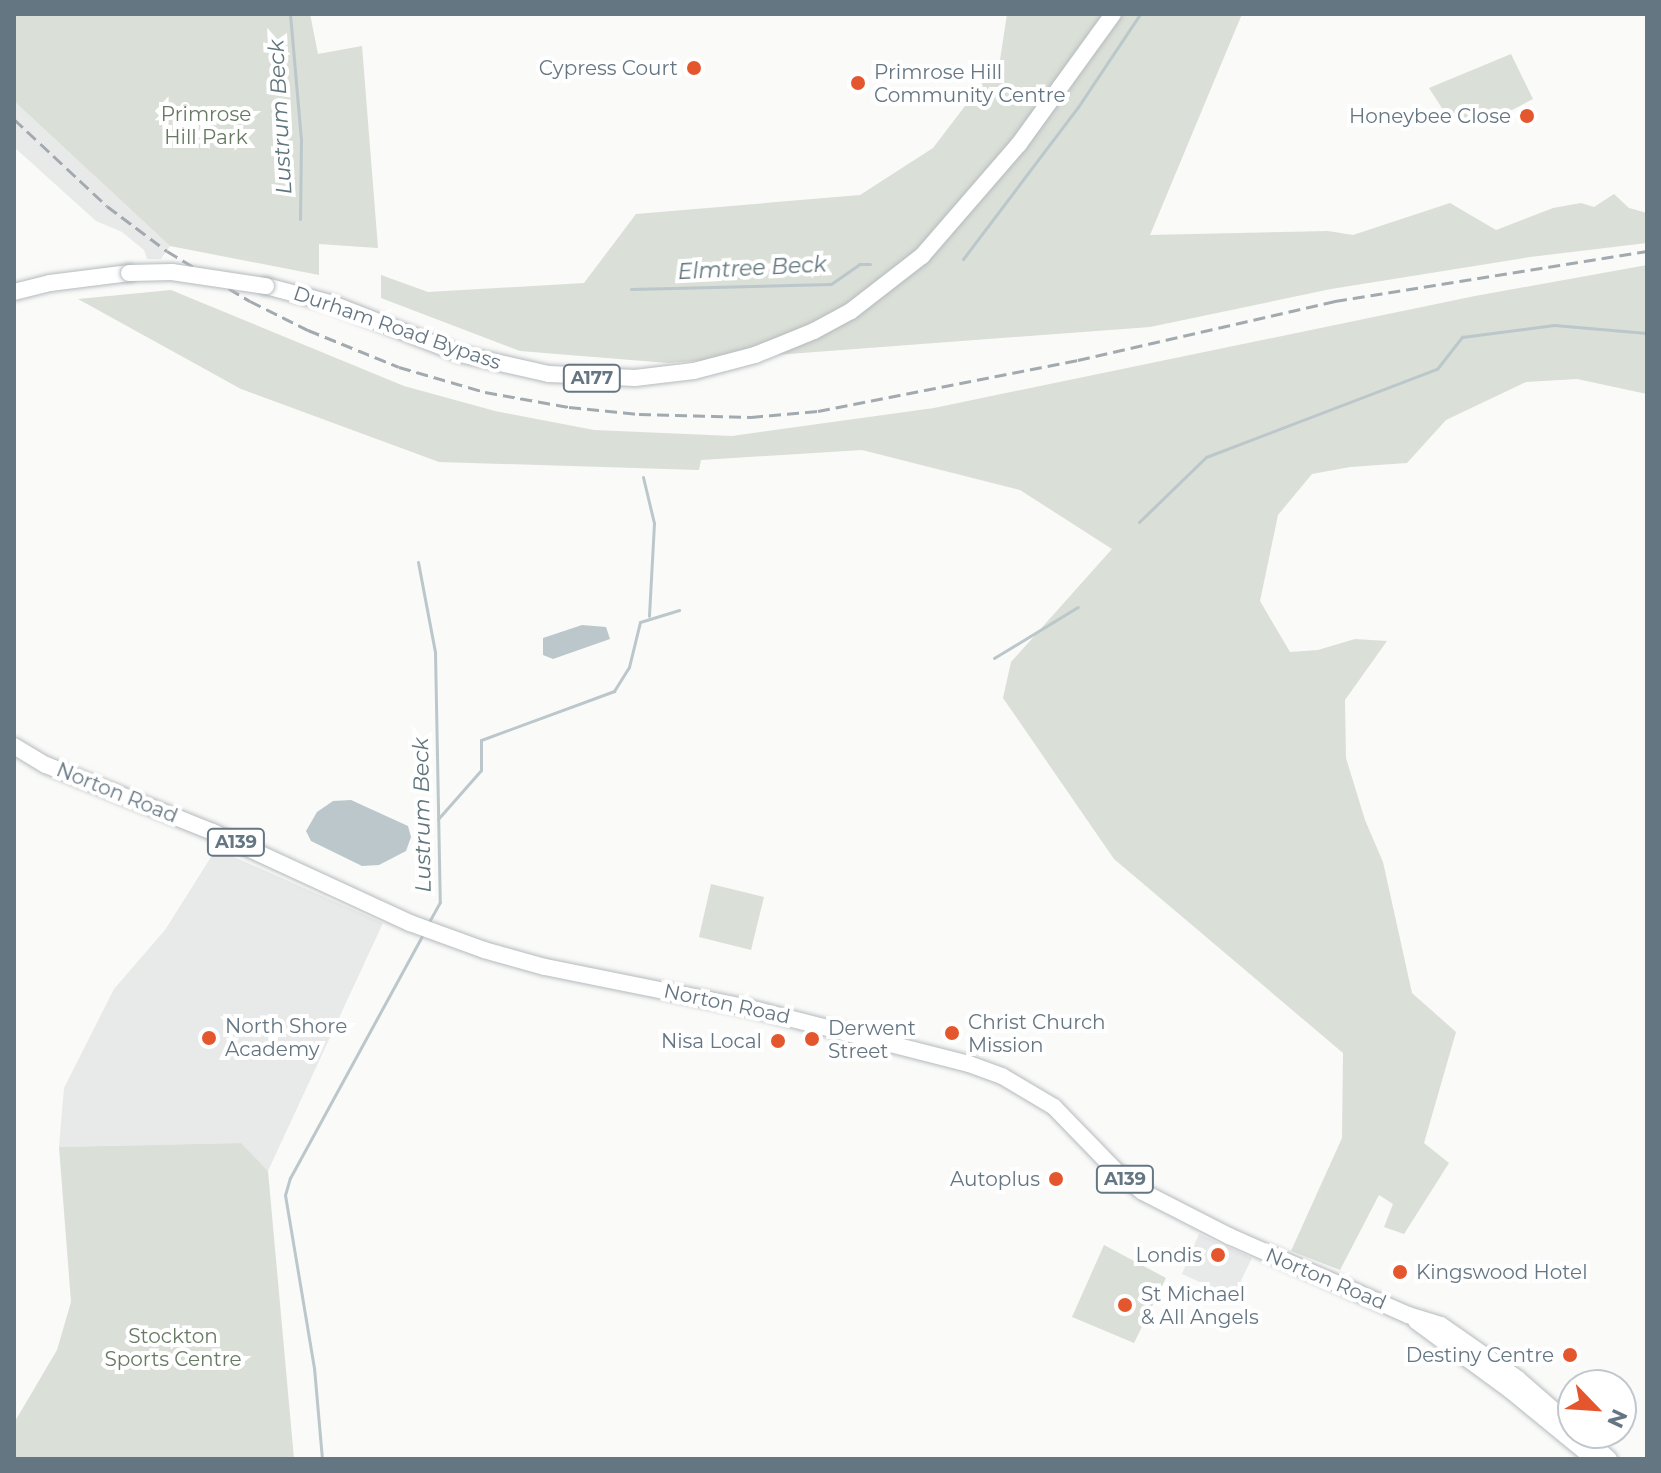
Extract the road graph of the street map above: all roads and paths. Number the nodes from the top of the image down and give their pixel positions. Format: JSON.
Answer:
{"nodes":[{"id":1,"x":1113,"y":14,"type":"edge"},
{"id":2,"x":14,"y":292,"type":"edge"},
{"id":3,"x":14,"y":746,"type":"edge"},
{"id":4,"x":1408,"y":1315,"type":"junction"},
{"id":5,"x":1557,"y":1413,"type":"edge"},
{"id":6,"x":1594,"y":1459,"type":"edge"}],
"edges":[{"from":1,"to":2,"type":"main road","name":"Durham Road Bypass","number":"A177","bridge":true},
{"from":3,"to":4,"type":"main road","name":"Norton Road","number":"A139"},
{"from":4,"to":5,"type":"main road","name":"Norton Road","number":"A139"},
{"from":4,"to":6,"type":"main road","name":"Norton Road","number":"A139"}]}
